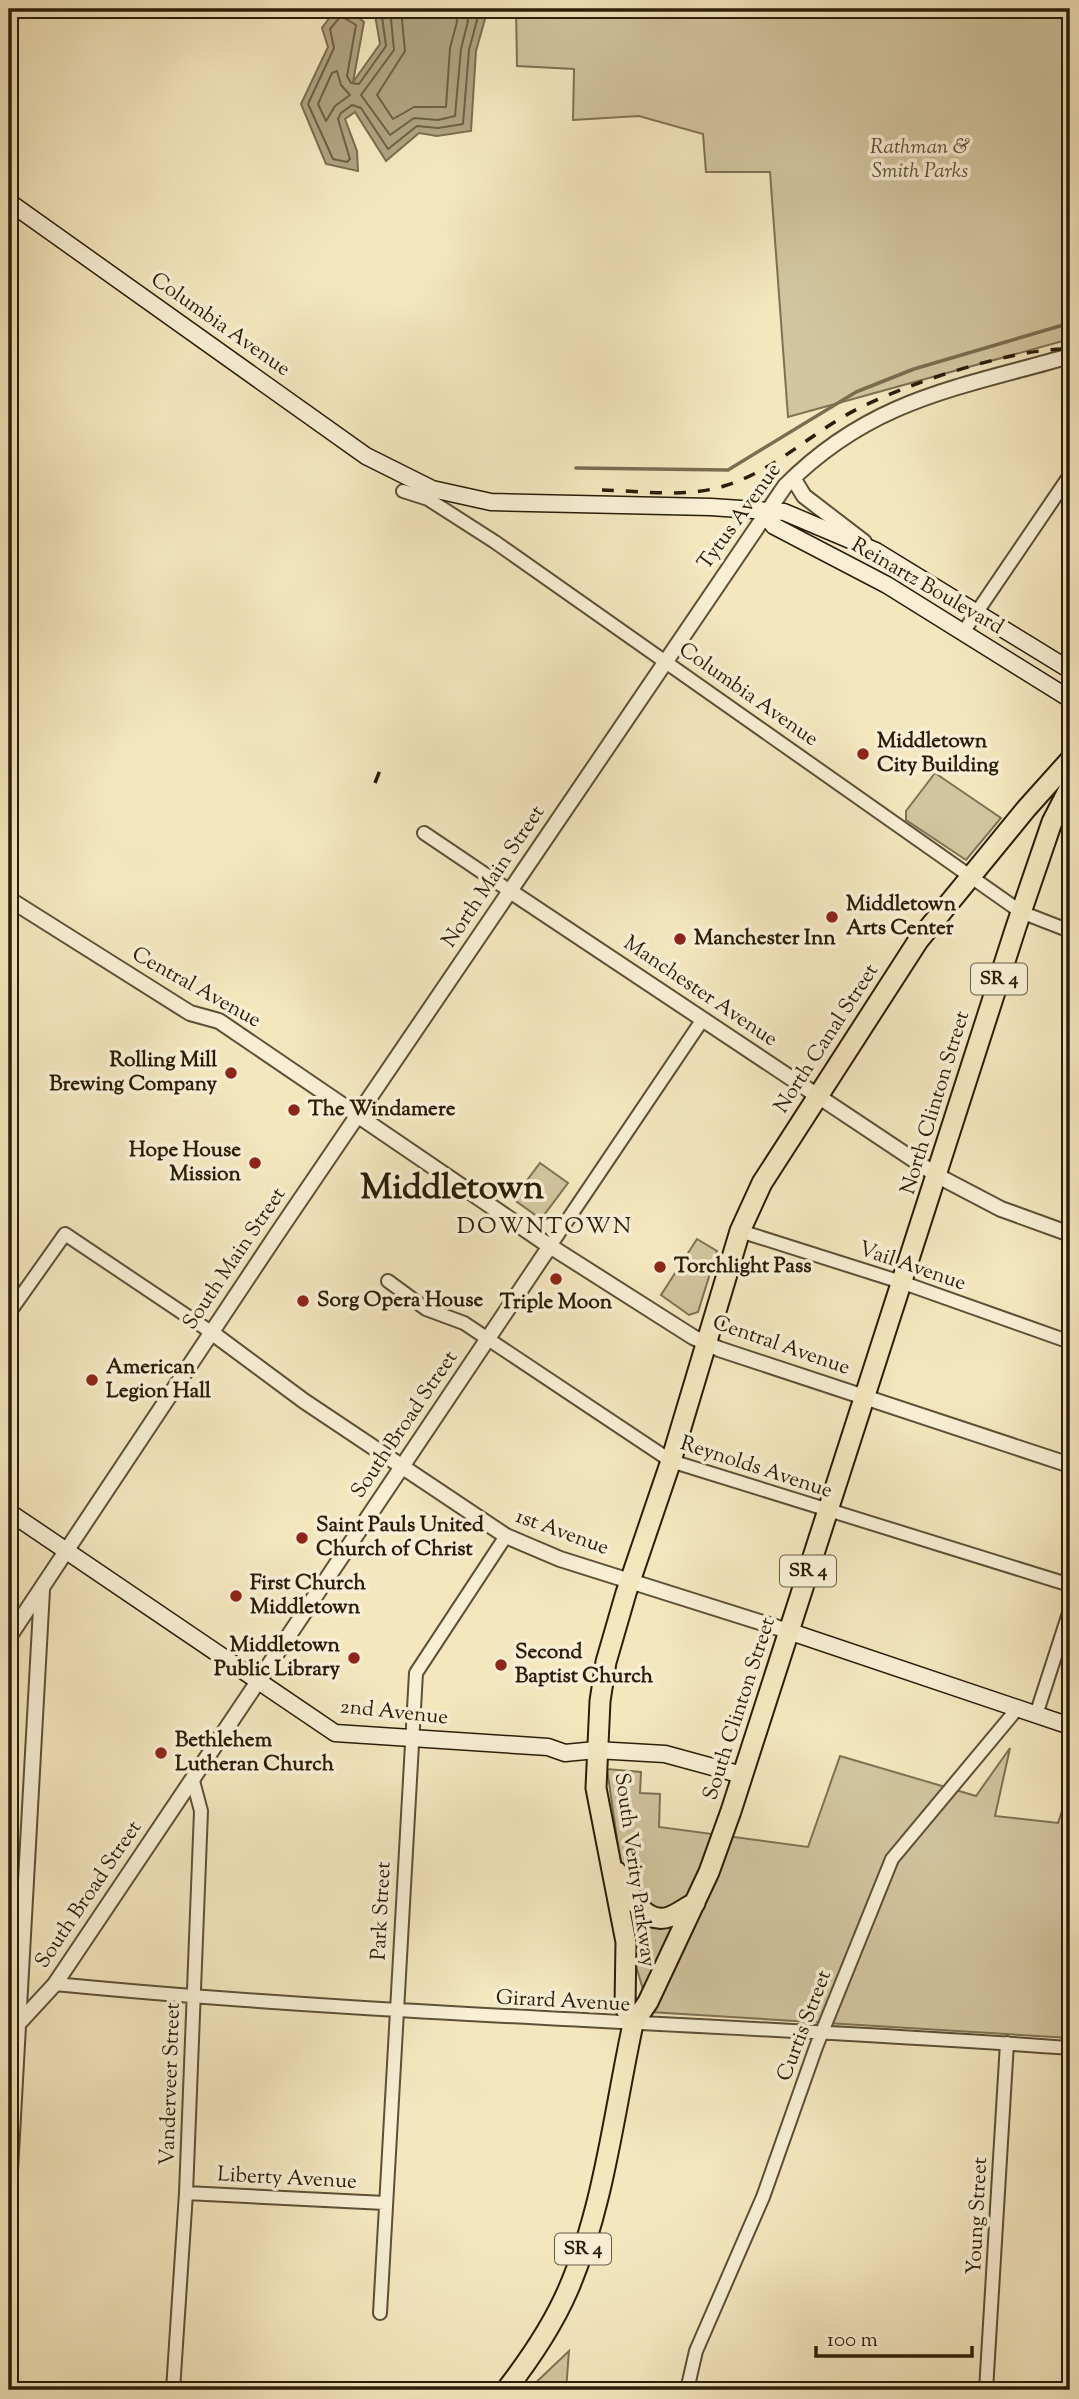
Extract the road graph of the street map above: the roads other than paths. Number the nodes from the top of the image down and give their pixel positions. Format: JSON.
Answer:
{"nodes":[{"id":1,"x":9,"y":202,"type":"edge"},
{"id":2,"x":1070,"y":356,"type":"edge"},
{"id":3,"x":1070,"y":475,"type":"edge"},
{"id":4,"x":793,"y":478,"type":"junction"},
{"id":5,"x":405,"y":485,"type":"junction"},
{"id":6,"x":764,"y":513,"type":"junction"},
{"id":7,"x":876,"y":551,"type":"junction"},
{"id":8,"x":978,"y":612,"type":"junction"},
{"id":9,"x":964,"y":631,"type":"junction"},
{"id":10,"x":665,"y":662,"type":"junction"},
{"id":11,"x":1070,"y":670,"type":"edge"},
{"id":12,"x":1070,"y":699,"type":"edge"},
{"id":13,"x":1070,"y":760,"type":"edge"},
{"id":14,"x":1070,"y":787,"type":"edge"},
{"id":15,"x":424,"y":833,"type":"dead end"},
{"id":16,"x":972,"y":878,"type":"junction"},
{"id":17,"x":510,"y":891,"type":"junction"},
{"id":18,"x":9,"y":898,"type":"edge"},
{"id":19,"x":1021,"y":912,"type":"junction"},
{"id":20,"x":1070,"y":931,"type":"edge"},
{"id":21,"x":703,"y":1020,"type":"junction"},
{"id":22,"x":818,"y":1096,"type":"junction"},
{"id":23,"x":358,"y":1115,"type":"junction"},
{"id":24,"x":938,"y":1176,"type":"junction"},
{"id":25,"x":740,"y":1231,"type":"junction"},
{"id":26,"x":1070,"y":1234,"type":"edge"},
{"id":27,"x":550,"y":1246,"type":"junction"},
{"id":28,"x":388,"y":1281,"type":"dead end"},
{"id":29,"x":901,"y":1282,"type":"junction"},
{"id":30,"x":9,"y":1313,"type":"edge"},
{"id":31,"x":211,"y":1332,"type":"junction"},
{"id":32,"x":487,"y":1340,"type":"junction"},
{"id":33,"x":1070,"y":1342,"type":"edge"},
{"id":34,"x":707,"y":1344,"type":"junction"},
{"id":35,"x":863,"y":1397,"type":"junction"},
{"id":36,"x":671,"y":1461,"type":"junction"},
{"id":37,"x":1070,"y":1465,"type":"edge"},
{"id":38,"x":402,"y":1468,"type":"junction"},
{"id":39,"x":9,"y":1512,"type":"edge"},
{"id":40,"x":827,"y":1512,"type":"junction"},
{"id":41,"x":506,"y":1536,"type":"junction"},
{"id":42,"x":66,"y":1550,"type":"junction"},
{"id":43,"x":631,"y":1580,"type":"junction"},
{"id":44,"x":1070,"y":1585,"type":"edge"},
{"id":45,"x":42,"y":1588,"type":"junction"},
{"id":46,"x":1070,"y":1610,"type":"edge"},
{"id":47,"x":788,"y":1631,"type":"junction"},
{"id":48,"x":9,"y":1637,"type":"edge"},
{"id":49,"x":260,"y":1679,"type":"junction"},
{"id":50,"x":1017,"y":1709,"type":"junction"},
{"id":51,"x":1035,"y":1715,"type":"junction"},
{"id":52,"x":1070,"y":1726,"type":"edge"},
{"id":53,"x":410,"y":1737,"type":"junction"},
{"id":54,"x":596,"y":1750,"type":"junction"},
{"id":55,"x":741,"y":1775,"type":"junction"},
{"id":56,"x":193,"y":1781,"type":"junction"},
{"id":57,"x":610,"y":1859,"type":"junction"},
{"id":58,"x":695,"y":1903,"type":"junction"},
{"id":59,"x":55,"y":1984,"type":"junction"},
{"id":60,"x":194,"y":1997,"type":"junction"},
{"id":61,"x":397,"y":2010,"type":"junction"},
{"id":62,"x":19,"y":2023,"type":"junction"},
{"id":63,"x":633,"y":2024,"type":"junction"},
{"id":64,"x":821,"y":2033,"type":"junction"},
{"id":65,"x":1007,"y":2043,"type":"junction"},
{"id":66,"x":1070,"y":2048,"type":"edge"},
{"id":67,"x":10,"y":2137,"type":"edge"},
{"id":68,"x":9,"y":2189,"type":"edge"},
{"id":69,"x":186,"y":2193,"type":"junction"},
{"id":70,"x":385,"y":2203,"type":"junction"},
{"id":71,"x":380,"y":2314,"type":"dead end"},
{"id":72,"x":173,"y":2390,"type":"edge"},
{"id":73,"x":506,"y":2390,"type":"edge"},
{"id":74,"x":687,"y":2390,"type":"edge"},
{"id":75,"x":986,"y":2390,"type":"edge"}],
"edges":[{"from":1,"to":5,"type":"main road","name":"Columbia Avenue"},
{"from":2,"to":4,"type":"street","name":"Tytus Avenue"},
{"from":3,"to":8,"type":"street"},
{"from":4,"to":6,"type":"street","name":"Tytus Avenue"},
{"from":4,"to":7,"type":"street"},
{"from":5,"to":6,"type":"main road","name":"Reinartz Boulevard"},
{"from":5,"to":10,"type":"street","name":"Columbia Avenue"},
{"from":6,"to":7,"type":"main road","name":"Reinartz Boulevard"},
{"from":6,"to":9,"type":"main road","name":"Reinartz Boulevard"},
{"from":6,"to":10,"type":"street","name":"Tytus Avenue"},
{"from":7,"to":8,"type":"main road","name":"Reinartz Boulevard"},
{"from":8,"to":9,"type":"street"},
{"from":8,"to":11,"type":"main road","name":"Reinartz Boulevard"},
{"from":9,"to":12,"type":"main road","name":"Reinartz Boulevard"},
{"from":10,"to":16,"type":"street","name":"Columbia Avenue"},
{"from":10,"to":17,"type":"street","name":"North Main Street"},
{"from":13,"to":16,"type":"main road","name":"North Canal Street","number":"SR 4"},
{"from":14,"to":19,"type":"main road","name":"North Clinton Street","number":"SR 4"},
{"from":15,"to":17,"type":"street","name":"Manchester Avenue"},
{"from":16,"to":19,"type":"street","name":"Columbia Avenue"},
{"from":16,"to":22,"type":"main road","name":"North Canal Street","number":"SR 4"},
{"from":17,"to":21,"type":"street","name":"Manchester Avenue"},
{"from":17,"to":23,"type":"street","name":"North Main Street"},
{"from":18,"to":23,"type":"street","name":"Central Avenue"},
{"from":19,"to":20,"type":"street","name":"Columbia Avenue"},
{"from":19,"to":24,"type":"main road","name":"North Clinton Street","number":"SR 4"},
{"from":21,"to":22,"type":"street","name":"Manchester Avenue"},
{"from":21,"to":27,"type":"street","name":"South Broad Street"},
{"from":22,"to":24,"type":"street","name":"Manchester Avenue"},
{"from":22,"to":25,"type":"main road","name":"North Canal Street","number":"SR 4"},
{"from":23,"to":27,"type":"street","name":"Central Avenue"},
{"from":23,"to":31,"type":"street","name":"South Main Street"},
{"from":24,"to":26,"type":"street","name":"Manchester Avenue"},
{"from":24,"to":29,"type":"main road","name":"North Clinton Street","number":"SR 4"},
{"from":25,"to":29,"type":"street","name":"Vail Avenue"},
{"from":25,"to":34,"type":"main road","name":"North Canal Street","number":"SR 4"},
{"from":27,"to":32,"type":"street","name":"South Broad Street"},
{"from":27,"to":34,"type":"street","name":"Central Avenue"},
{"from":28,"to":32,"type":"street","name":"Reynolds Avenue"},
{"from":29,"to":33,"type":"street","name":"Vail Avenue"},
{"from":29,"to":35,"type":"main road","name":"North Clinton Street","number":"SR 4"},
{"from":30,"to":31,"type":"street","name":"1st Avenue"},
{"from":31,"to":38,"type":"street","name":"1st Avenue"},
{"from":31,"to":42,"type":"street","name":"South Main Street"},
{"from":32,"to":36,"type":"street","name":"Reynolds Avenue"},
{"from":32,"to":38,"type":"street","name":"South Broad Street"},
{"from":34,"to":35,"type":"street","name":"Central Avenue"},
{"from":34,"to":36,"type":"main road","name":"South Verity Parkway","number":"SR 4"},
{"from":35,"to":37,"type":"street","name":"Central Avenue"},
{"from":35,"to":40,"type":"main road","name":"South Clinton Street","number":"SR 4"},
{"from":36,"to":40,"type":"street","name":"Reynolds Avenue"},
{"from":36,"to":43,"type":"main road","name":"South Verity Parkway","number":"SR 4"},
{"from":38,"to":41,"type":"street","name":"1st Avenue"},
{"from":38,"to":49,"type":"street","name":"South Broad Street"},
{"from":39,"to":42,"type":"main road","name":"2nd Avenue"},
{"from":40,"to":44,"type":"street","name":"Reynolds Avenue"},
{"from":40,"to":47,"type":"main road","name":"South Clinton Street","number":"SR 4"},
{"from":41,"to":43,"type":"street","name":"1st Avenue"},
{"from":41,"to":53,"type":"street","name":"Park Street"},
{"from":42,"to":45,"type":"street","name":"South Main Street"},
{"from":42,"to":49,"type":"main road","name":"2nd Avenue"},
{"from":43,"to":47,"type":"street","name":"1st Avenue"},
{"from":43,"to":54,"type":"main road","name":"South Verity Parkway","number":"SR 4"},
{"from":45,"to":48,"type":"street","name":"South Main Street"},
{"from":45,"to":62,"type":"street"},
{"from":46,"to":51,"type":"street"},
{"from":47,"to":50,"type":"main road","name":"1st Avenue"},
{"from":47,"to":55,"type":"main road","name":"South Clinton Street","number":"SR 4"},
{"from":49,"to":53,"type":"main road","name":"2nd Avenue"},
{"from":49,"to":56,"type":"street","name":"South Broad Street"},
{"from":50,"to":51,"type":"main road","name":"1st Avenue"},
{"from":50,"to":64,"type":"street","name":"Curtis Street"},
{"from":51,"to":52,"type":"main road","name":"1st Avenue"},
{"from":53,"to":54,"type":"main road","name":"2nd Avenue"},
{"from":53,"to":61,"type":"street","name":"Park Street"},
{"from":54,"to":55,"type":"main road","name":"2nd Avenue"},
{"from":54,"to":57,"type":"main road","name":"South Verity Parkway","number":"SR 4"},
{"from":55,"to":58,"type":"main road","name":"South Clinton Street","number":"SR 4"},
{"from":56,"to":59,"type":"street","name":"South Broad Street"},
{"from":56,"to":60,"type":"street","name":"Vanderveer Street"},
{"from":57,"to":58,"type":"main road"},
{"from":57,"to":63,"type":"main road","name":"South Verity Parkway","number":"SR 4"},
{"from":58,"to":63,"type":"main road","name":"South Clinton Street","number":"SR 4"},
{"from":59,"to":60,"type":"street","name":"Girard Avenue"},
{"from":59,"to":62,"type":"street","name":"South Broad Street"},
{"from":60,"to":61,"type":"street","name":"Girard Avenue"},
{"from":60,"to":69,"type":"street","name":"Vanderveer Street"},
{"from":61,"to":63,"type":"street","name":"Girard Avenue"},
{"from":61,"to":70,"type":"street","name":"Park Street"},
{"from":62,"to":67,"type":"street"},
{"from":63,"to":64,"type":"street","name":"Girard Avenue"},
{"from":63,"to":73,"type":"main road","name":"South Verity Parkway","number":"SR 4"},
{"from":64,"to":65,"type":"street","name":"Girard Avenue"},
{"from":64,"to":74,"type":"street","name":"Curtis Street"},
{"from":65,"to":66,"type":"street","name":"Girard Avenue"},
{"from":65,"to":75,"type":"street","name":"Young Street"},
{"from":67,"to":68,"type":"street"},
{"from":69,"to":70,"type":"street","name":"Liberty Avenue"},
{"from":69,"to":72,"type":"street","name":"Vanderveer Street"},
{"from":70,"to":71,"type":"street","name":"Park Street"}]}
